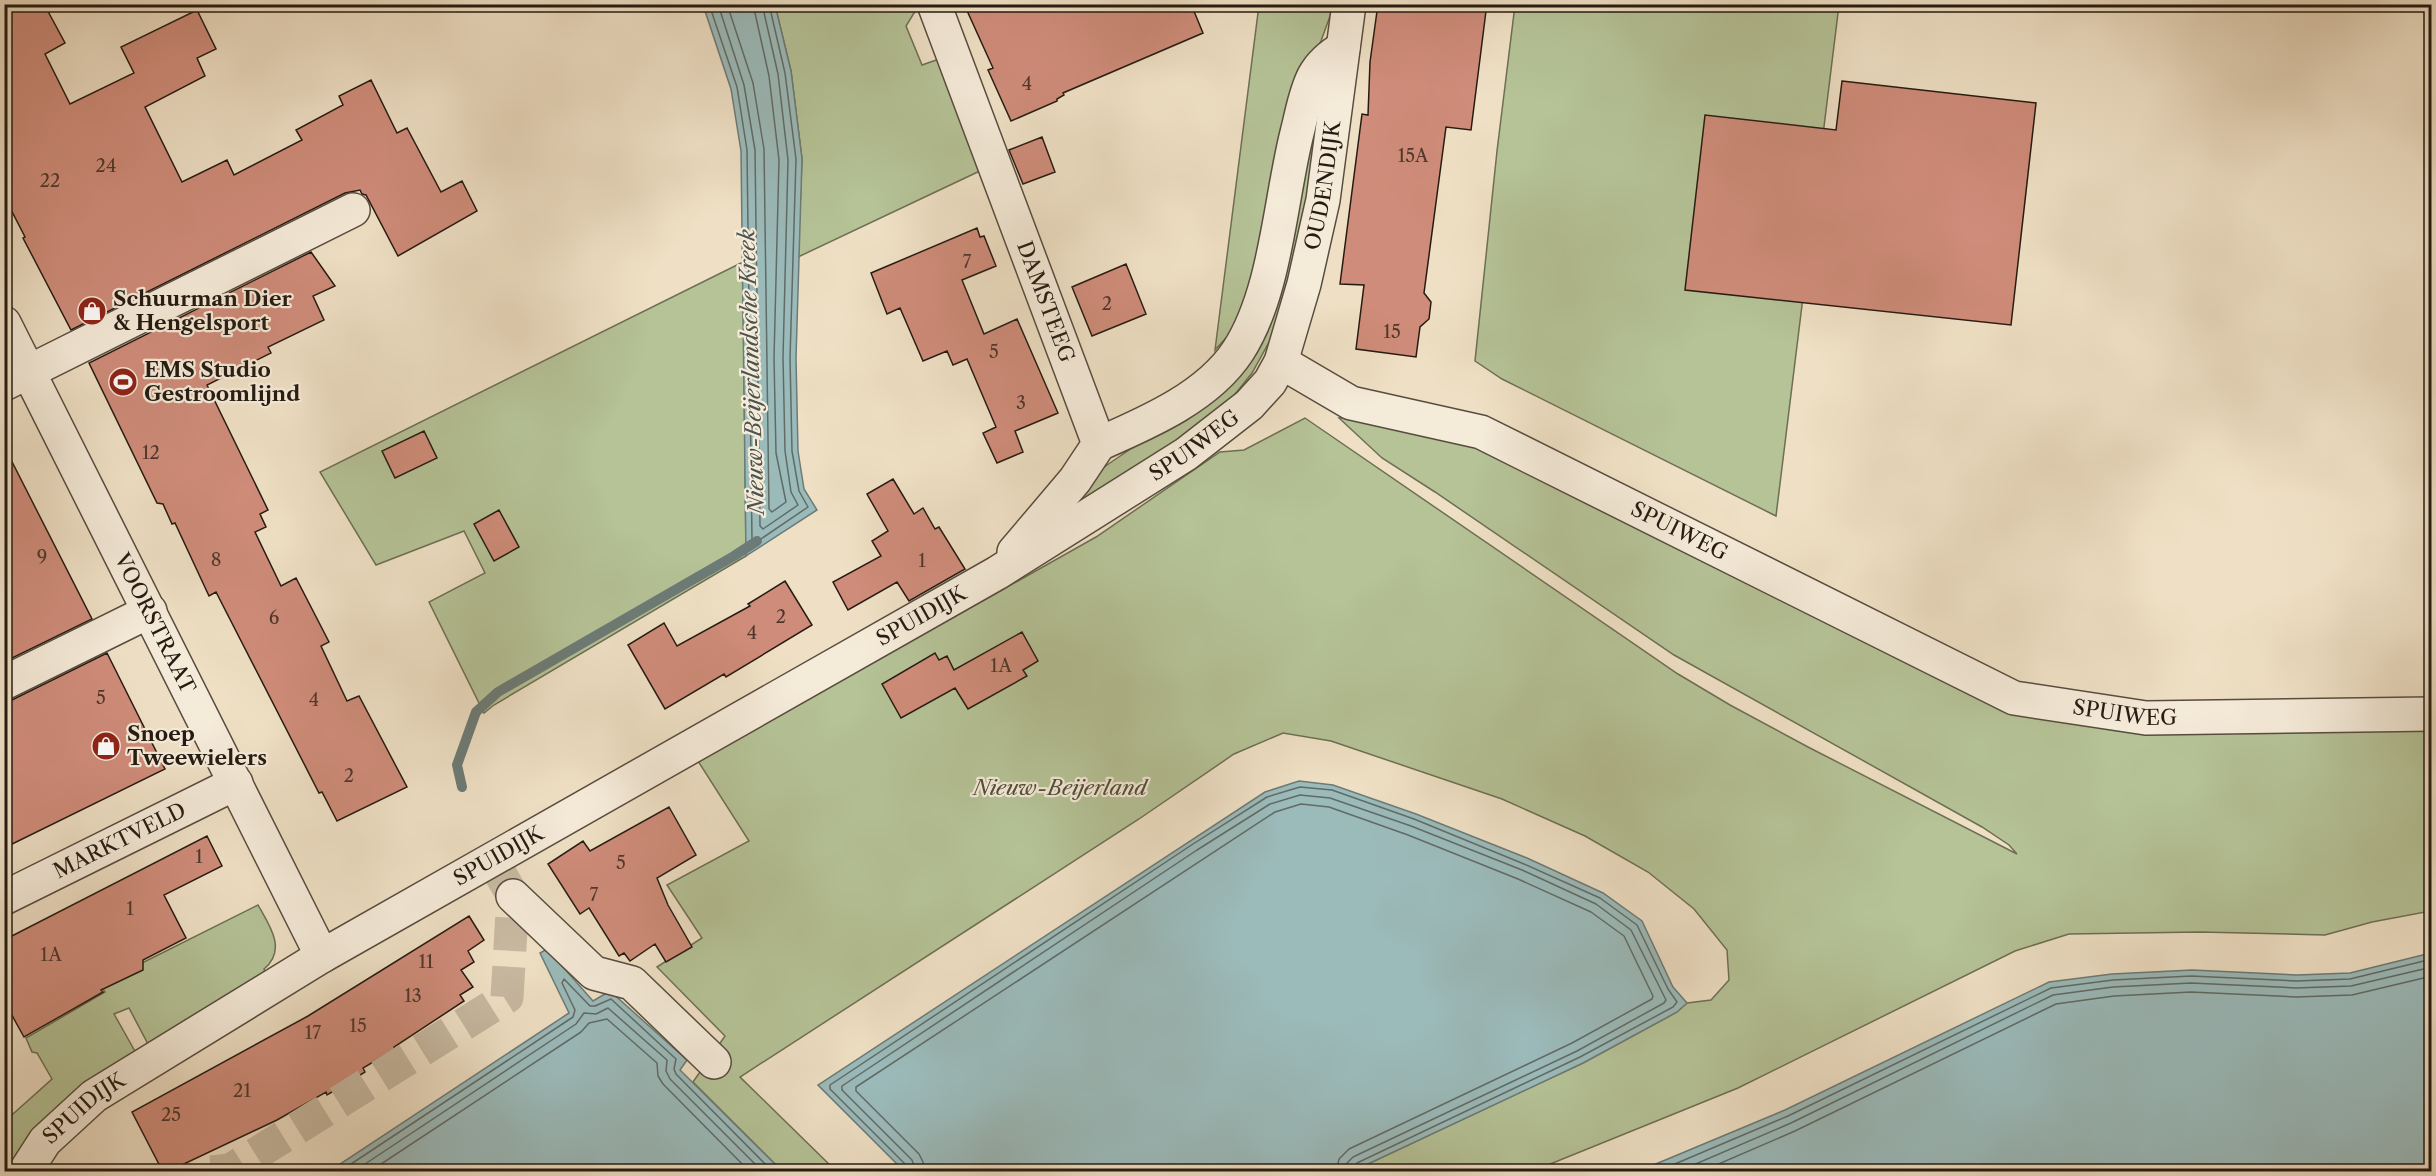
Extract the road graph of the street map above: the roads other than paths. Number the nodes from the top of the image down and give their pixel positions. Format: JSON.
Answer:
{"nodes":[{"id":1,"x":934,"y":4,"type":"edge"},
{"id":2,"x":1349,"y":4,"type":"edge"},
{"id":3,"x":1343,"y":48,"type":"junction"},
{"id":4,"x":353,"y":210,"type":"dead end"},
{"id":5,"x":4,"y":323,"type":"edge"},
{"id":6,"x":1281,"y":362,"type":"junction"},
{"id":7,"x":17,"y":378,"type":"edge"},
{"id":8,"x":1099,"y":444,"type":"junction"},
{"id":9,"x":997,"y":573,"type":"junction"},
{"id":10,"x":150,"y":611,"type":"junction"},
{"id":11,"x":4,"y":683,"type":"edge"},
{"id":12,"x":2432,"y":714,"type":"edge"},
{"id":13,"x":236,"y":783,"type":"junction"},
{"id":14,"x":513,"y":896,"type":"dead end"},
{"id":15,"x":4,"y":898,"type":"edge"},
{"id":16,"x":322,"y":956,"type":"junction"},
{"id":17,"x":714,"y":1062,"type":"dead end"},
{"id":18,"x":26,"y":1172,"type":"edge"}],
"edges":[{"from":1,"to":8,"type":"street","name":"DAMSTEEG"},
{"from":2,"to":3,"type":"street","name":"OUDENDIJK"},
{"from":3,"to":6,"type":"street","name":"OUDENDIJK"},
{"from":3,"to":8,"type":"street"},
{"from":4,"to":7,"type":"street"},
{"from":5,"to":7,"type":"street","name":"VOORSTRAAT"},
{"from":6,"to":9,"type":"street","name":"SPUIWEG"},
{"from":6,"to":12,"type":"street","name":"SPUIWEG"},
{"from":7,"to":10,"type":"street","name":"VOORSTRAAT"},
{"from":8,"to":9,"type":"street"},
{"from":9,"to":16,"type":"street","name":"SPUIDIJK"},
{"from":10,"to":11,"type":"street"},
{"from":10,"to":13,"type":"street","name":"VOORSTRAAT"},
{"from":13,"to":15,"type":"street","name":"MARKTVELD"},
{"from":13,"to":16,"type":"street","name":"VOORSTRAAT"},
{"from":14,"to":17,"type":"street"},
{"from":16,"to":18,"type":"street","name":"SPUIDIJK"}]}
